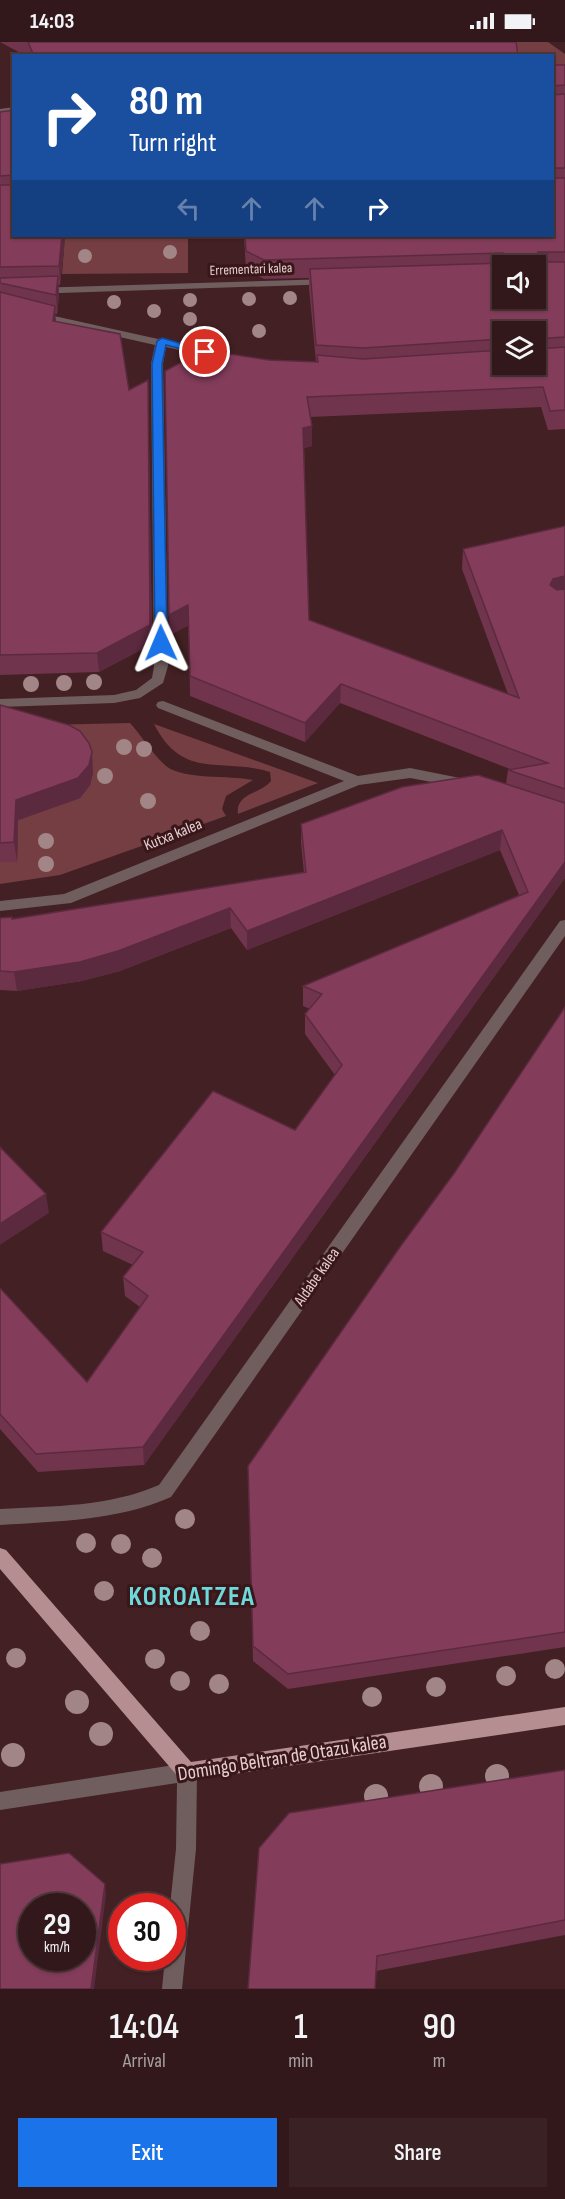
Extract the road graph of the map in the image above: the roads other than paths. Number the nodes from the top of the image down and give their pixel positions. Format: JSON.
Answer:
{"nodes":[{"id":1,"x":344,"y":281,"type":"edge"},
{"id":2,"x":0,"y":292,"type":"edge"},
{"id":3,"x":0,"y":307,"type":"edge"},
{"id":4,"x":162,"y":341,"type":"junction"},
{"id":5,"x":236,"y":359,"type":"edge"},
{"id":6,"x":0,"y":703,"type":"edge"},
{"id":7,"x":163,"y":705,"type":"dead end"},
{"id":8,"x":357,"y":781,"type":"junction"},
{"id":9,"x":488,"y":791,"type":"edge"},
{"id":10,"x":0,"y":906,"type":"edge"},
{"id":11,"x":565,"y":925,"type":"edge"},
{"id":12,"x":0,"y":1517,"type":"edge"},
{"id":13,"x":0,"y":1556,"type":"edge"},
{"id":14,"x":565,"y":1716,"type":"edge"},
{"id":15,"x":187,"y":1772,"type":"junction"},
{"id":16,"x":0,"y":1801,"type":"edge"},
{"id":17,"x":172,"y":1989,"type":"edge"}],
"edges":[{"from":1,"to":2,"type":"street","name":"Errementari kalea"},
{"from":3,"to":4,"type":"street"},
{"from":4,"to":5,"type":"street"},
{"from":4,"to":6,"type":"street"},
{"from":7,"to":8,"type":"street","name":"Kutxa kalea"},
{"from":8,"to":9,"type":"street","name":"Kutxa kalea"},
{"from":8,"to":10,"type":"street","name":"Kutxa kalea"},
{"from":11,"to":12,"type":"street","name":"Aldabe kalea"},
{"from":13,"to":15,"type":"main road"},
{"from":14,"to":15,"type":"main road","name":"Domingo Beltran de Otazu kalea"},
{"from":15,"to":16,"type":"street","name":"Domingo Beltran de Otazu kalea"},
{"from":15,"to":17,"type":"street"}]}
